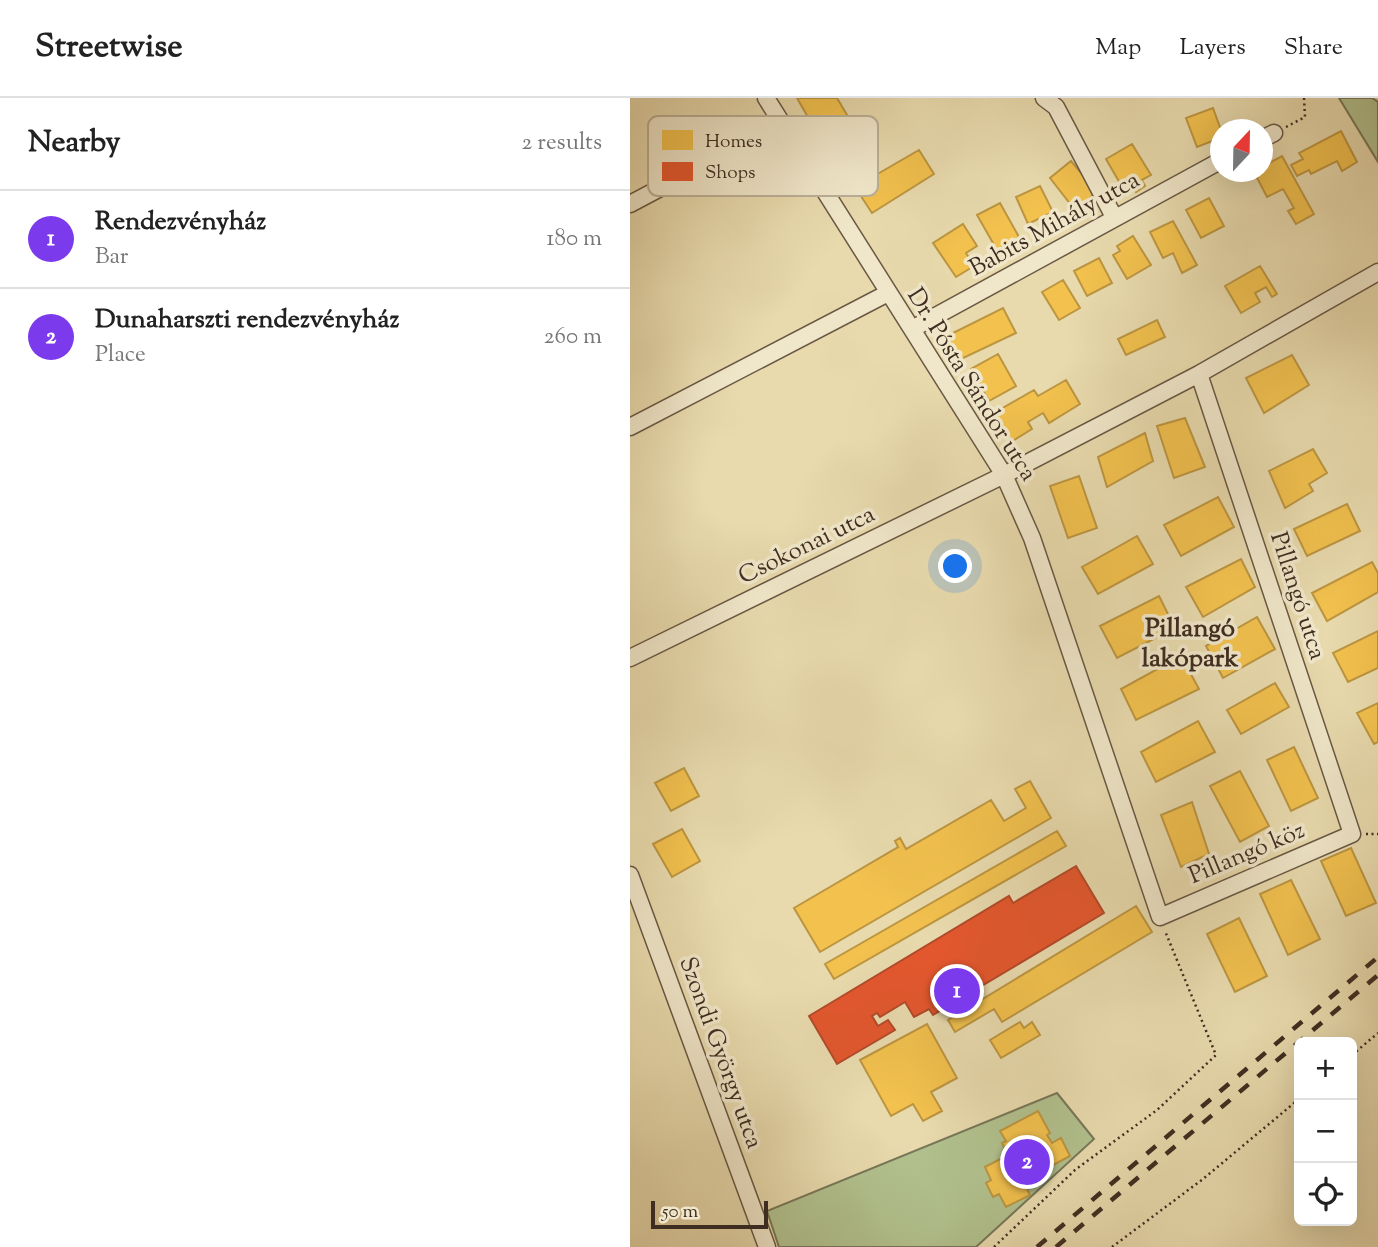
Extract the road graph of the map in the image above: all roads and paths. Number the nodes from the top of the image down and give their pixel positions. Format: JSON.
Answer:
{"nodes":[{"id":1,"x":766,"y":98,"type":"edge"},
{"id":2,"x":1044,"y":98,"type":"edge"},
{"id":3,"x":1304,"y":98,"type":"edge"},
{"id":4,"x":778,"y":116,"type":"edge"},
{"id":5,"x":1273,"y":133,"type":"edge"},
{"id":6,"x":1210,"y":166,"type":"edge"},
{"id":7,"x":648,"y":194,"type":"edge"},
{"id":8,"x":828,"y":196,"type":"edge"},
{"id":9,"x":630,"y":204,"type":"edge"},
{"id":10,"x":1114,"y":217,"type":"junction"},
{"id":11,"x":1378,"y":272,"type":"edge"},
{"id":12,"x":888,"y":293,"type":"junction"},
{"id":13,"x":912,"y":329,"type":"junction"},
{"id":14,"x":1199,"y":373,"type":"junction"},
{"id":15,"x":630,"y":427,"type":"edge"},
{"id":16,"x":1003,"y":475,"type":"junction"},
{"id":17,"x":630,"y":658,"type":"edge"},
{"id":18,"x":1352,"y":834,"type":"joint"},
{"id":19,"x":630,"y":875,"type":"edge"},
{"id":20,"x":1160,"y":917,"type":"junction"},
{"id":21,"x":1378,"y":1033,"type":"edge"},
{"id":22,"x":1357,"y":1051,"type":"edge"},
{"id":23,"x":1297,"y":1100,"type":"edge"},
{"id":24,"x":767,"y":1247,"type":"edge"},
{"id":25,"x":994,"y":1247,"type":"edge"},
{"id":26,"x":1112,"y":1247,"type":"edge"}],
"edges":[{"from":1,"to":4,"type":"street","name":"Dr. Pósta Sándor utca"},
{"from":2,"to":10,"type":"street"},
{"from":3,"to":5,"type":"path"},
{"from":6,"to":10,"type":"street","name":"Babits Mihály utca"},
{"from":7,"to":9,"type":"street"},
{"from":8,"to":12,"type":"street","name":"Dr. Pósta Sándor utca"},
{"from":10,"to":13,"type":"street","name":"Babits Mihály utca"},
{"from":11,"to":14,"type":"street","name":"Csokonai utca"},
{"from":12,"to":13,"type":"street","name":"Dr. Pósta Sándor utca"},
{"from":12,"to":15,"type":"street"},
{"from":13,"to":16,"type":"street","name":"Dr. Pósta Sándor utca"},
{"from":14,"to":16,"type":"street","name":"Csokonai utca"},
{"from":14,"to":18,"type":"street","name":"Pillangó utca"},
{"from":16,"to":17,"type":"street","name":"Csokonai utca"},
{"from":16,"to":20,"type":"street","name":"Dr. Pósta Sándor utca"},
{"from":18,"to":20,"type":"street","name":"Pillangó köz"},
{"from":19,"to":24,"type":"street","name":"Szondi György utca"},
{"from":20,"to":25,"type":"path"},
{"from":21,"to":22,"type":"path"},
{"from":23,"to":26,"type":"path"}]}
